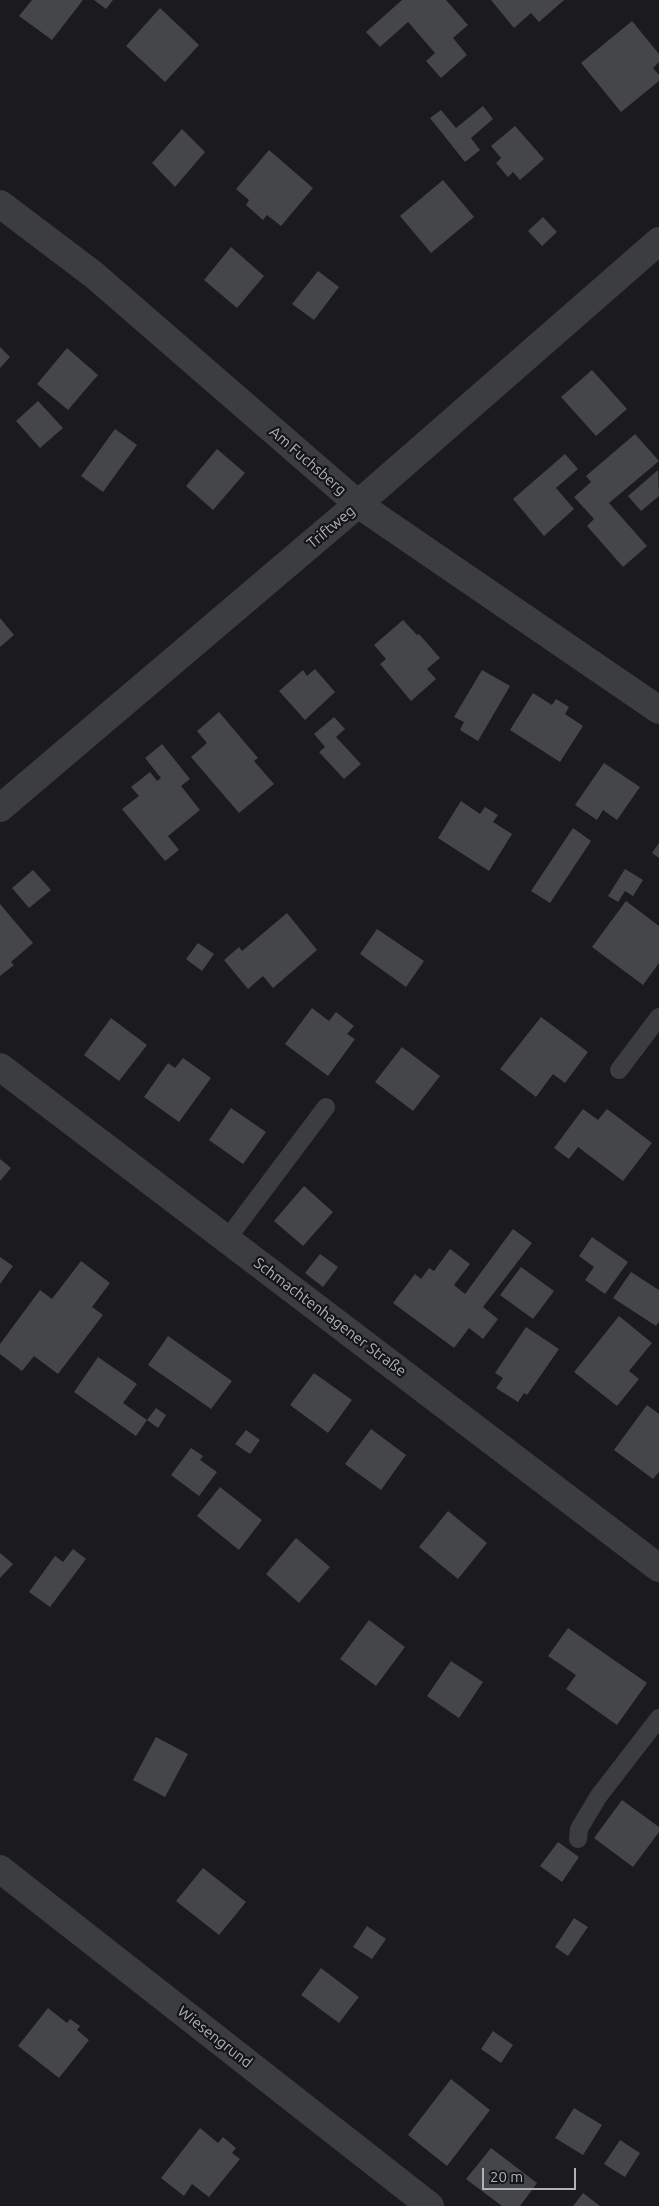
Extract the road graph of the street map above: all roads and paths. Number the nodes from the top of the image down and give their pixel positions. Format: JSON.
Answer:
{"nodes":[{"id":1,"x":0,"y":204,"type":"edge"},
{"id":2,"x":659,"y":241,"type":"edge"},
{"id":3,"x":358,"y":504,"type":"junction"},
{"id":4,"x":659,"y":710,"type":"edge"},
{"id":5,"x":0,"y":808,"type":"edge"},
{"id":6,"x":659,"y":1017,"type":"edge"},
{"id":7,"x":0,"y":1066,"type":"edge"},
{"id":8,"x":619,"y":1070,"type":"dead end"},
{"id":9,"x":326,"y":1107,"type":"dead end"},
{"id":10,"x":227,"y":1239,"type":"junction"},
{"id":11,"x":659,"y":1568,"type":"edge"},
{"id":12,"x":659,"y":1718,"type":"edge"},
{"id":13,"x":578,"y":1839,"type":"dead end"},
{"id":14,"x":0,"y":1869,"type":"edge"},
{"id":15,"x":430,"y":2206,"type":"edge"}],
"edges":[{"from":1,"to":3,"type":"street","name":"Am Fuchsberg"},
{"from":2,"to":3,"type":"street","name":"Triftweg"},
{"from":3,"to":4,"type":"street","name":"Am Fuchsberg"},
{"from":3,"to":5,"type":"street","name":"Triftweg"},
{"from":6,"to":8,"type":"lane"},
{"from":7,"to":10,"type":"street","name":"Schmachtenhagener Straße"},
{"from":9,"to":10,"type":"lane"},
{"from":10,"to":11,"type":"street","name":"Schmachtenhagener Straße"},
{"from":12,"to":13,"type":"lane"},
{"from":14,"to":15,"type":"street","name":"Wiesengrund"}]}
